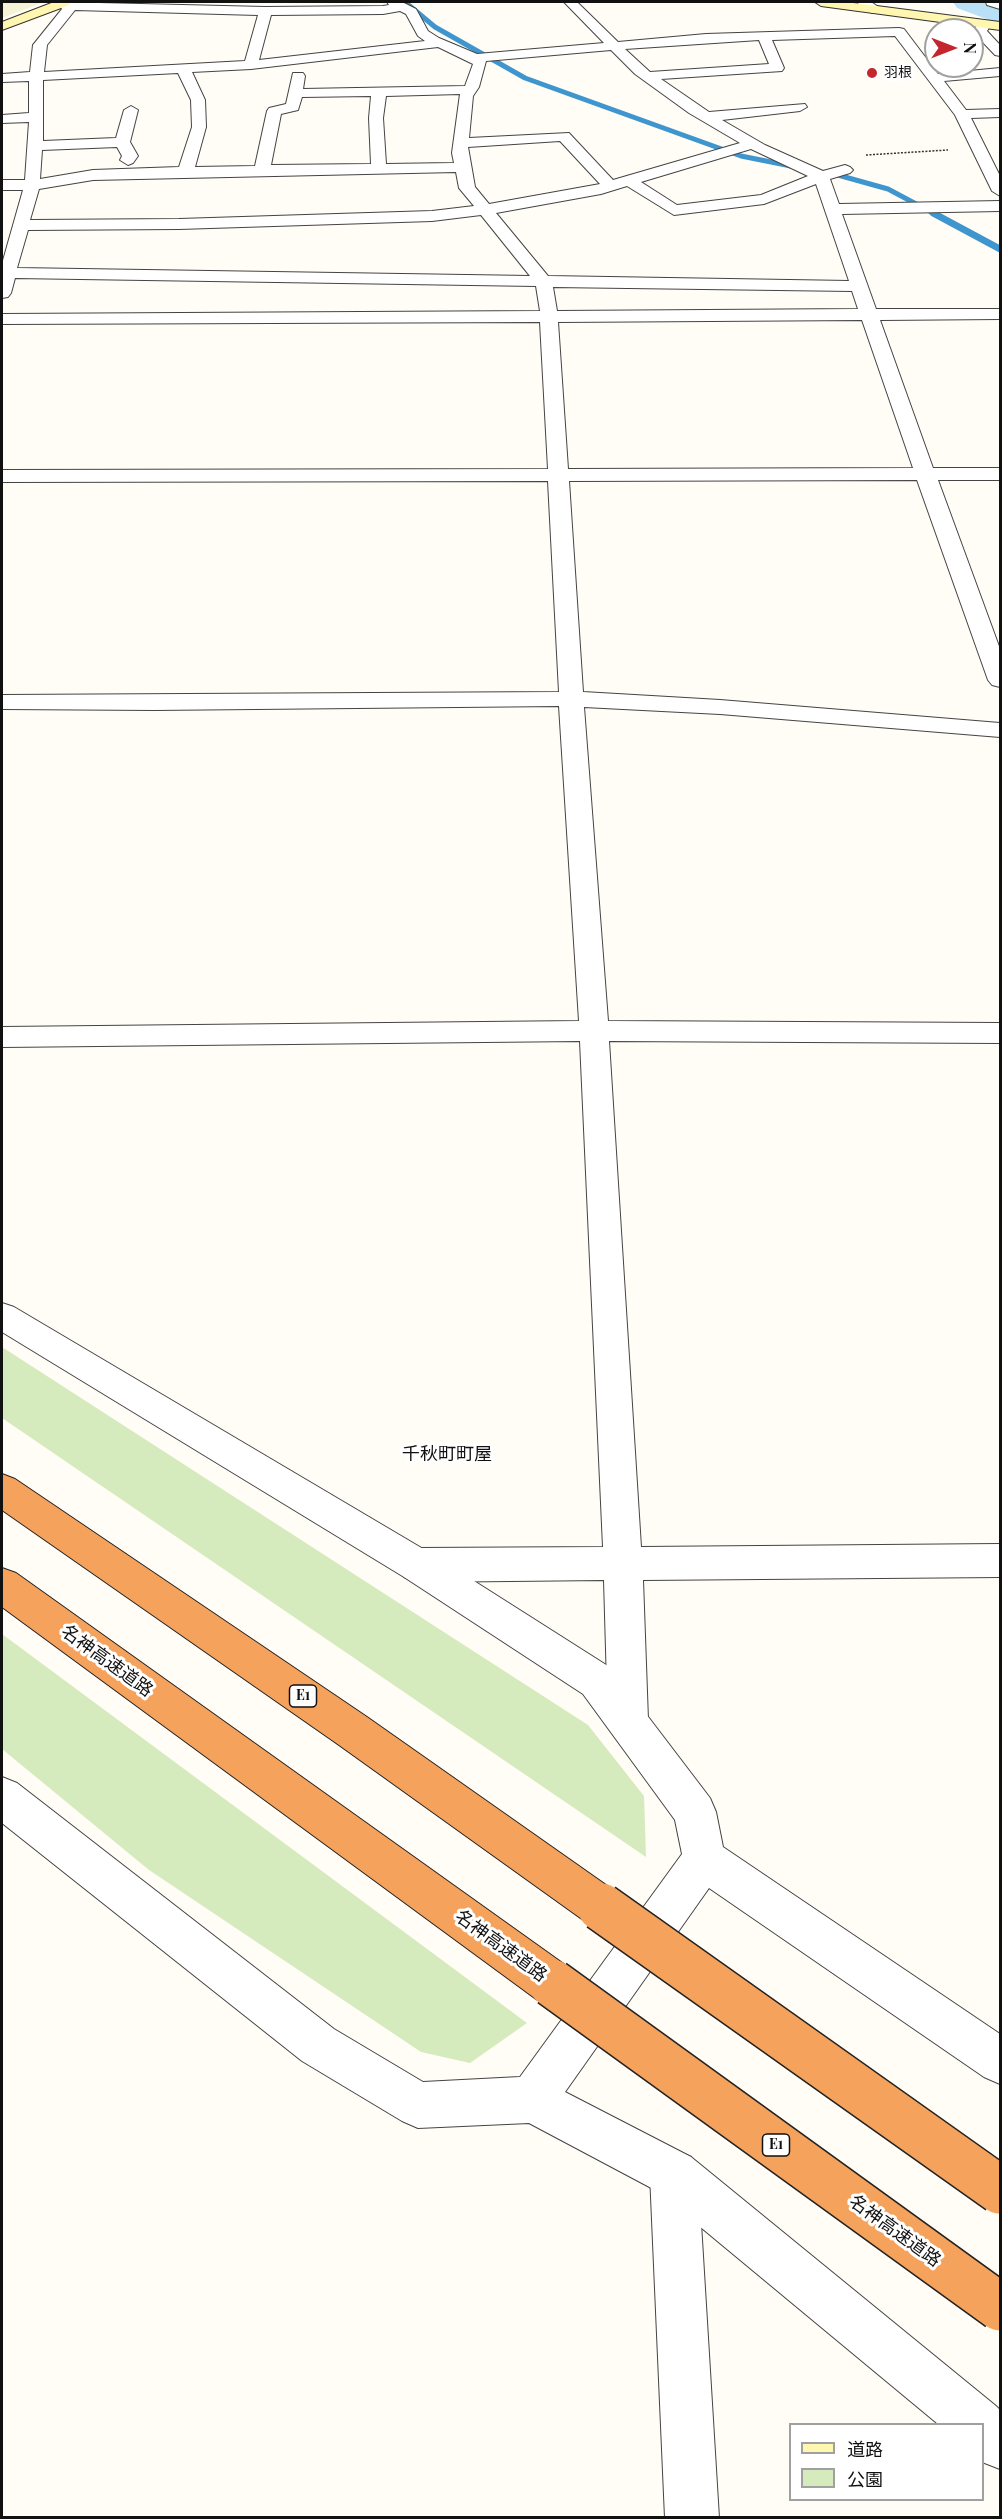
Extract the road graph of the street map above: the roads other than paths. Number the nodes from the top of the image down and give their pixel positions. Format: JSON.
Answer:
{"nodes":[{"id":1,"x":570,"y":2,"type":"edge"},
{"id":2,"x":821,"y":2,"type":"edge"},
{"id":3,"x":862,"y":2,"type":"edge"},
{"id":4,"x":992,"y":2,"type":"edge"},
{"id":5,"x":64,"y":3,"type":"edge"},
{"id":6,"x":397,"y":4,"type":"edge"},
{"id":7,"x":1000,"y":5,"type":"edge"},
{"id":8,"x":877,"y":10,"type":"junction"},
{"id":9,"x":265,"y":11,"type":"junction"},
{"id":10,"x":926,"y":18,"type":"edge"},
{"id":11,"x":2,"y":26,"type":"edge"},
{"id":12,"x":1000,"y":26,"type":"edge"},
{"id":13,"x":984,"y":27,"type":"edge"},
{"id":14,"x":984,"y":28,"type":"edge"},
{"id":15,"x":984,"y":36,"type":"edge"},
{"id":16,"x":1000,"y":36,"type":"edge"},
{"id":17,"x":764,"y":37,"type":"junction"},
{"id":18,"x":441,"y":43,"type":"junction"},
{"id":19,"x":613,"y":45,"type":"junction"},
{"id":20,"x":1000,"y":52,"type":"edge"},
{"id":21,"x":475,"y":58,"type":"junction"},
{"id":22,"x":301,"y":59,"type":"junction"},
{"id":23,"x":924,"y":64,"type":"edge"},
{"id":24,"x":251,"y":65,"type":"junction"},
{"id":25,"x":183,"y":69,"type":"junction"},
{"id":26,"x":1000,"y":72,"type":"edge"},
{"id":27,"x":984,"y":73,"type":"edge"},
{"id":28,"x":647,"y":76,"type":"junction"},
{"id":29,"x":2,"y":78,"type":"edge"},
{"id":30,"x":935,"y":78,"type":"edge"},
{"id":31,"x":32,"y":88,"type":"junction"},
{"id":32,"x":469,"y":90,"type":"junction"},
{"id":33,"x":379,"y":92,"type":"junction"},
{"id":34,"x":295,"y":93,"type":"junction"},
{"id":35,"x":800,"y":107,"type":"dead end"},
{"id":36,"x":131,"y":110,"type":"dead end"},
{"id":37,"x":1000,"y":113,"type":"edge"},
{"id":38,"x":962,"y":114,"type":"junction"},
{"id":39,"x":36,"y":117,"type":"junction"},
{"id":40,"x":707,"y":117,"type":"junction"},
{"id":41,"x":2,"y":119,"type":"edge"},
{"id":42,"x":122,"y":142,"type":"junction"},
{"id":43,"x":752,"y":144,"type":"junction"},
{"id":44,"x":35,"y":146,"type":"junction"},
{"id":45,"x":981,"y":153,"type":"junction"},
{"id":46,"x":462,"y":155,"type":"junction"},
{"id":47,"x":1000,"y":156,"type":"edge"},
{"id":48,"x":379,"y":169,"type":"junction"},
{"id":49,"x":844,"y":170,"type":"road end"},
{"id":50,"x":254,"y":171,"type":"junction"},
{"id":51,"x":185,"y":172,"type":"junction"},
{"id":52,"x":124,"y":173,"type":"junction"},
{"id":53,"x":821,"y":176,"type":"junction"},
{"id":54,"x":629,"y":181,"type":"junction"},
{"id":55,"x":2,"y":185,"type":"edge"},
{"id":56,"x":32,"y":185,"type":"junction"},
{"id":57,"x":235,"y":185,"type":"dead end"},
{"id":58,"x":610,"y":186,"type":"junction"},
{"id":59,"x":1000,"y":191,"type":"edge"},
{"id":60,"x":1000,"y":206,"type":"edge"},
{"id":61,"x":833,"y":209,"type":"junction"},
{"id":62,"x":485,"y":210,"type":"junction"},
{"id":63,"x":20,"y":225,"type":"junction"},
{"id":64,"x":7,"y":273,"type":"junction"},
{"id":65,"x":543,"y":281,"type":"junction"},
{"id":66,"x":861,"y":286,"type":"junction"},
{"id":67,"x":2,"y":293,"type":"edge"},
{"id":68,"x":1000,"y":314,"type":"edge"},
{"id":69,"x":871,"y":316,"type":"junction"},
{"id":70,"x":549,"y":318,"type":"junction"},
{"id":71,"x":2,"y":319,"type":"edge"},
{"id":72,"x":927,"y":474,"type":"junction"},
{"id":73,"x":1000,"y":474,"type":"edge"},
{"id":74,"x":558,"y":475,"type":"junction"},
{"id":75,"x":2,"y":477,"type":"edge"},
{"id":76,"x":1000,"y":680,"type":"edge"},
{"id":77,"x":571,"y":699,"type":"junction"},
{"id":78,"x":2,"y":702,"type":"edge"},
{"id":79,"x":1000,"y":730,"type":"edge"},
{"id":80,"x":594,"y":1031,"type":"junction"},
{"id":81,"x":1000,"y":1033,"type":"edge"},
{"id":82,"x":2,"y":1036,"type":"edge"},
{"id":83,"x":2,"y":1316,"type":"edge"},
{"id":84,"x":2,"y":1490,"type":"edge"},
{"id":85,"x":1000,"y":1561,"type":"edge"},
{"id":86,"x":623,"y":1563,"type":"junction"},
{"id":87,"x":417,"y":1566,"type":"junction"},
{"id":88,"x":2,"y":1585,"type":"edge"},
{"id":89,"x":628,"y":1720,"type":"junction"},
{"id":90,"x":2,"y":1797,"type":"edge"},
{"id":91,"x":704,"y":1859,"type":"junction"},
{"id":92,"x":1000,"y":2061,"type":"edge"},
{"id":93,"x":532,"y":2100,"type":"junction"},
{"id":94,"x":674,"y":2174,"type":"junction"},
{"id":95,"x":1000,"y":2190,"type":"edge"},
{"id":96,"x":1000,"y":2307,"type":"edge"},
{"id":97,"x":977,"y":2423,"type":"edge"},
{"id":98,"x":984,"y":2430,"type":"edge"},
{"id":99,"x":1000,"y":2443,"type":"edge"},
{"id":100,"x":692,"y":2517,"type":"edge"}],
"edges":[{"from":1,"to":19,"type":"street"},
{"from":2,"to":8,"type":"main road"},
{"from":3,"to":8,"type":"street"},
{"from":4,"to":7,"type":"street"},
{"from":5,"to":9,"type":"street"},
{"from":5,"to":11,"type":"main road"},
{"from":5,"to":31,"type":"street"},
{"from":6,"to":9,"type":"street"},
{"from":6,"to":18,"type":"street"},
{"from":8,"to":10,"type":"main road"},
{"from":9,"to":24,"type":"street"},
{"from":12,"to":13,"type":"main road"},
{"from":14,"to":16,"type":"street"},
{"from":15,"to":20,"type":"street"},
{"from":17,"to":19,"type":"street"},
{"from":17,"to":23,"type":"street"},
{"from":17,"to":28,"type":"street"},
{"from":18,"to":21,"type":"street"},
{"from":18,"to":22,"type":"street"},
{"from":19,"to":21,"type":"street"},
{"from":19,"to":28,"type":"street"},
{"from":21,"to":32,"type":"street"},
{"from":22,"to":24,"type":"street"},
{"from":22,"to":34,"type":"street"},
{"from":24,"to":25,"type":"street"},
{"from":25,"to":31,"type":"street"},
{"from":25,"to":51,"type":"street"},
{"from":26,"to":27,"type":"street"},
{"from":28,"to":40,"type":"street"},
{"from":29,"to":31,"type":"street"},
{"from":30,"to":38,"type":"street"},
{"from":31,"to":39,"type":"street"},
{"from":32,"to":33,"type":"street"},
{"from":32,"to":46,"type":"street"},
{"from":33,"to":34,"type":"street"},
{"from":33,"to":48,"type":"street"},
{"from":34,"to":50,"type":"street"},
{"from":35,"to":40,"type":"street"},
{"from":36,"to":42,"type":"street"},
{"from":37,"to":38,"type":"street"},
{"from":38,"to":45,"type":"street"},
{"from":39,"to":41,"type":"street"},
{"from":39,"to":44,"type":"street"},
{"from":40,"to":43,"type":"street"},
{"from":42,"to":44,"type":"street"},
{"from":42,"to":52,"type":"street"},
{"from":43,"to":53,"type":"street"},
{"from":43,"to":54,"type":"street"},
{"from":44,"to":56,"type":"street"},
{"from":45,"to":47,"type":"street"},
{"from":45,"to":59,"type":"street"},
{"from":46,"to":48,"type":"street"},
{"from":46,"to":58,"type":"street"},
{"from":46,"to":62,"type":"street"},
{"from":48,"to":50,"type":"street"},
{"from":49,"to":53,"type":"street"},
{"from":50,"to":51,"type":"street"},
{"from":50,"to":57,"type":"street"},
{"from":51,"to":52,"type":"street"},
{"from":52,"to":56,"type":"street"},
{"from":53,"to":54,"type":"street"},
{"from":53,"to":61,"type":"street"},
{"from":54,"to":58,"type":"street"},
{"from":55,"to":56,"type":"street"},
{"from":56,"to":63,"type":"street"},
{"from":58,"to":62,"type":"street"},
{"from":60,"to":61,"type":"street"},
{"from":61,"to":66,"type":"street"},
{"from":62,"to":63,"type":"street"},
{"from":62,"to":65,"type":"street"},
{"from":63,"to":64,"type":"street"},
{"from":64,"to":65,"type":"street"},
{"from":64,"to":67,"type":"street"},
{"from":65,"to":66,"type":"street"},
{"from":65,"to":70,"type":"street"},
{"from":66,"to":69,"type":"street"},
{"from":68,"to":69,"type":"street"},
{"from":69,"to":70,"type":"street"},
{"from":69,"to":72,"type":"street"},
{"from":70,"to":71,"type":"street"},
{"from":70,"to":74,"type":"street"},
{"from":72,"to":73,"type":"street"},
{"from":72,"to":74,"type":"street"},
{"from":72,"to":76,"type":"street"},
{"from":74,"to":75,"type":"street"},
{"from":74,"to":77,"type":"street"},
{"from":77,"to":78,"type":"street"},
{"from":77,"to":79,"type":"street"},
{"from":77,"to":80,"type":"street"},
{"from":80,"to":81,"type":"street"},
{"from":80,"to":82,"type":"street"},
{"from":80,"to":86,"type":"street"},
{"from":83,"to":87,"type":"street"},
{"from":84,"to":95,"type":"highway","number":"E1","bridge":true},
{"from":85,"to":86,"type":"street"},
{"from":86,"to":87,"type":"street"},
{"from":86,"to":89,"type":"street"},
{"from":87,"to":89,"type":"street"},
{"from":88,"to":96,"type":"highway","name":"名神高速道路","number":"E1","bridge":true},
{"from":89,"to":91,"type":"street"},
{"from":90,"to":93,"type":"street"},
{"from":91,"to":92,"type":"street"},
{"from":91,"to":93,"type":"street"},
{"from":93,"to":94,"type":"street"},
{"from":94,"to":97,"type":"street"},
{"from":94,"to":100,"type":"street"},
{"from":98,"to":99,"type":"street"}]}
